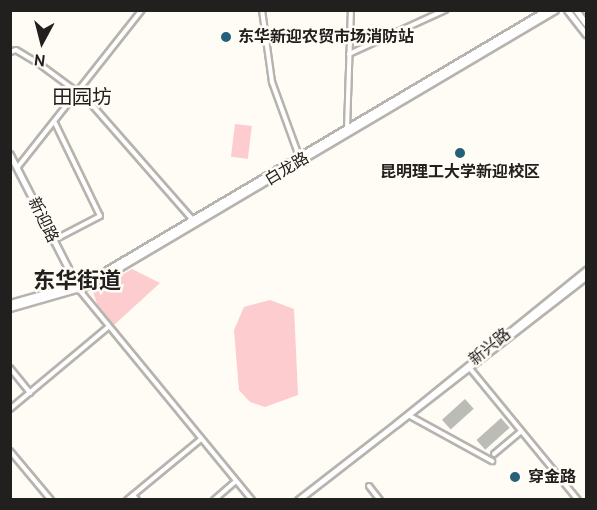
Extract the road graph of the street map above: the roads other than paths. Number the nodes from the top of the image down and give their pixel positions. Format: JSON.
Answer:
{"nodes":[{"id":1,"x":142,"y":10,"type":"edge"},
{"id":2,"x":262,"y":10,"type":"edge"},
{"id":3,"x":351,"y":10,"type":"edge"},
{"id":4,"x":445,"y":10,"type":"edge"},
{"id":5,"x":546,"y":10,"type":"edge"},
{"id":6,"x":555,"y":10,"type":"edge"},
{"id":7,"x":567,"y":10,"type":"edge"},
{"id":8,"x":576,"y":10,"type":"edge"},
{"id":9,"x":586,"y":24,"type":"edge"},
{"id":10,"x":586,"y":34,"type":"edge"},
{"id":11,"x":11,"y":51,"type":"edge"},
{"id":12,"x":349,"y":54,"type":"junction"},
{"id":13,"x":78,"y":91,"type":"junction"},
{"id":14,"x":56,"y":123,"type":"junction"},
{"id":15,"x":347,"y":131,"type":"junction"},
{"id":16,"x":10,"y":154,"type":"edge"},
{"id":17,"x":299,"y":156,"type":"junction"},
{"id":18,"x":17,"y":168,"type":"junction"},
{"id":19,"x":193,"y":221,"type":"junction"},
{"id":20,"x":54,"y":240,"type":"junction"},
{"id":21,"x":586,"y":270,"type":"edge"},
{"id":22,"x":586,"y":277,"type":"edge"},
{"id":23,"x":77,"y":288,"type":"junction"},
{"id":24,"x":10,"y":303,"type":"edge"},
{"id":25,"x":10,"y":308,"type":"edge"},
{"id":26,"x":107,"y":328,"type":"junction"},
{"id":27,"x":469,"y":367,"type":"junction"},
{"id":28,"x":10,"y":368,"type":"edge"},
{"id":29,"x":30,"y":393,"type":"junction"},
{"id":30,"x":10,"y":409,"type":"edge"},
{"id":31,"x":410,"y":416,"type":"junction"},
{"id":32,"x":396,"y":424,"type":"junction"},
{"id":33,"x":521,"y":431,"type":"junction"},
{"id":34,"x":201,"y":439,"type":"junction"},
{"id":35,"x":10,"y":451,"type":"edge"},
{"id":36,"x":494,"y":454,"type":"dead end"},
{"id":37,"x":492,"y":461,"type":"dead end"},
{"id":38,"x":236,"y":481,"type":"junction"},
{"id":39,"x":369,"y":486,"type":"dead end"},
{"id":40,"x":133,"y":495,"type":"junction"},
{"id":41,"x":51,"y":500,"type":"edge"},
{"id":42,"x":127,"y":500,"type":"edge"},
{"id":43,"x":137,"y":500,"type":"edge"},
{"id":44,"x":214,"y":500,"type":"edge"},
{"id":45,"x":252,"y":500,"type":"edge"},
{"id":46,"x":298,"y":500,"type":"edge"},
{"id":47,"x":380,"y":500,"type":"edge"},
{"id":48,"x":578,"y":500,"type":"edge"}],
"edges":[{"from":1,"to":13,"type":"street"},
{"from":2,"to":17,"type":"street"},
{"from":3,"to":12,"type":"street"},
{"from":4,"to":12,"type":"street"},
{"from":5,"to":15,"type":"main road","name":"白龙路"},
{"from":6,"to":15,"type":"main road","name":"白龙路"},
{"from":7,"to":10,"type":"main road"},
{"from":8,"to":9,"type":"main road"},
{"from":11,"to":13,"type":"street"},
{"from":12,"to":15,"type":"street"},
{"from":13,"to":14,"type":"street"},
{"from":13,"to":19,"type":"street"},
{"from":14,"to":18,"type":"street"},
{"from":14,"to":20,"type":"street"},
{"from":15,"to":17,"type":"main road","name":"白龙路"},
{"from":15,"to":19,"type":"main road","name":"白龙路"},
{"from":16,"to":18,"type":"street","name":"新迎路"},
{"from":17,"to":19,"type":"main road","name":"白龙路"},
{"from":18,"to":20,"type":"street","name":"新迎路"},
{"from":19,"to":23,"type":"main road","name":"白龙路"},
{"from":20,"to":23,"type":"street","name":"新迎路"},
{"from":21,"to":27,"type":"street","name":"新兴路"},
{"from":22,"to":27,"type":"street","name":"新兴路"},
{"from":23,"to":24,"type":"main road","name":"白龙路"},
{"from":23,"to":25,"type":"main road","name":"白龙路"},
{"from":23,"to":26,"type":"street"},
{"from":26,"to":29,"type":"street"},
{"from":26,"to":34,"type":"street"},
{"from":27,"to":31,"type":"street","name":"新兴路"},
{"from":27,"to":32,"type":"street","name":"新兴路"},
{"from":27,"to":33,"type":"street"},
{"from":28,"to":29,"type":"street"},
{"from":29,"to":30,"type":"street"},
{"from":31,"to":32,"type":"street","name":"新兴路"},
{"from":31,"to":37,"type":"street"},
{"from":32,"to":46,"type":"street","name":"新兴路"},
{"from":33,"to":36,"type":"street"},
{"from":33,"to":48,"type":"street"},
{"from":34,"to":38,"type":"street"},
{"from":34,"to":40,"type":"street"},
{"from":35,"to":41,"type":"street"},
{"from":38,"to":44,"type":"street"},
{"from":38,"to":45,"type":"street"},
{"from":39,"to":47,"type":"street"},
{"from":40,"to":42,"type":"street"},
{"from":40,"to":43,"type":"street"}]}
